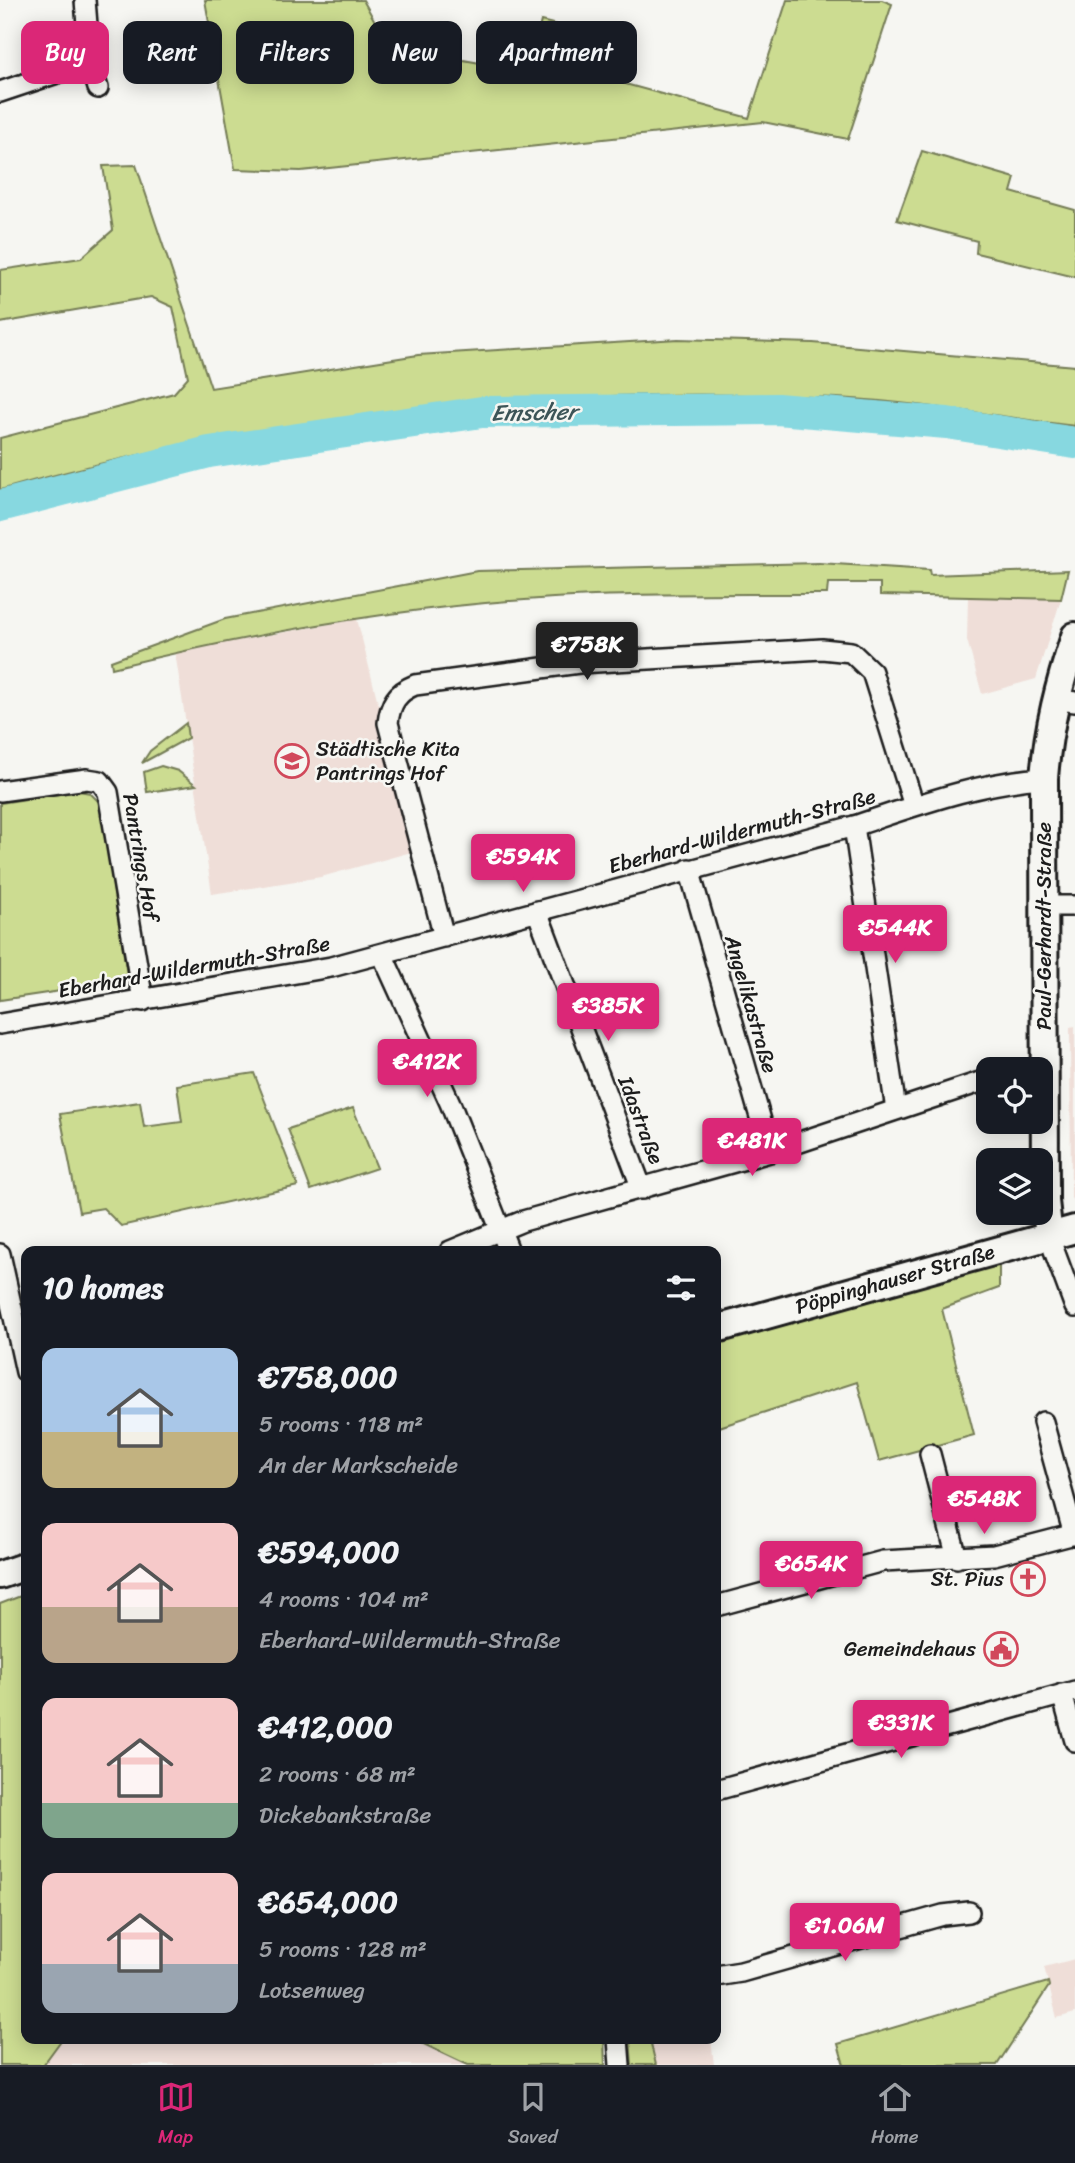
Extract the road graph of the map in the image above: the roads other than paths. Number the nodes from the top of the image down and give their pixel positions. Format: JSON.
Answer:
{"nodes":[{"id":1,"x":85,"y":0,"type":"edge"},
{"id":2,"x":87,"y":21,"type":"edge"},
{"id":3,"x":24,"y":84,"type":"edge"},
{"id":4,"x":97,"y":84,"type":"edge"},
{"id":5,"x":98,"y":88,"type":"dead end"},
{"id":6,"x":0,"y":92,"type":"edge"},
{"id":7,"x":1075,"y":636,"type":"edge"},
{"id":8,"x":1065,"y":701,"type":"edge"},
{"id":9,"x":1044,"y":778,"type":"junction"},
{"id":10,"x":0,"y":792,"type":"edge"},
{"id":11,"x":914,"y":806,"type":"junction"},
{"id":12,"x":854,"y":827,"type":"junction"},
{"id":13,"x":689,"y":869,"type":"junction"},
{"id":14,"x":1044,"y":906,"type":"junction"},
{"id":15,"x":1075,"y":906,"type":"edge"},
{"id":16,"x":537,"y":911,"type":"junction"},
{"id":17,"x":444,"y":937,"type":"junction"},
{"id":18,"x":382,"y":954,"type":"junction"},
{"id":19,"x":143,"y":1002,"type":"junction"},
{"id":20,"x":0,"y":1024,"type":"edge"},
{"id":21,"x":1043,"y":1057,"type":"edge"},
{"id":22,"x":976,"y":1083,"type":"edge"},
{"id":23,"x":896,"y":1110,"type":"junction"},
{"id":24,"x":1044,"y":1134,"type":"edge"},
{"id":25,"x":770,"y":1152,"type":"junction"},
{"id":26,"x":642,"y":1189,"type":"junction"},
{"id":27,"x":1075,"y":1229,"type":"edge"},
{"id":28,"x":502,"y":1230,"type":"junction"},
{"id":29,"x":1049,"y":1237,"type":"junction"},
{"id":30,"x":462,"y":1246,"type":"edge"},
{"id":31,"x":507,"y":1246,"type":"edge"},
{"id":32,"x":0,"y":1254,"type":"edge"},
{"id":33,"x":1075,"y":1307,"type":"edge"},
{"id":34,"x":721,"y":1328,"type":"edge"},
{"id":35,"x":15,"y":1344,"type":"edge"},
{"id":36,"x":1043,"y":1422,"type":"dead end"},
{"id":37,"x":930,"y":1454,"type":"dead end"},
{"id":38,"x":1074,"y":1534,"type":"edge"},
{"id":39,"x":957,"y":1558,"type":"junction"},
{"id":40,"x":21,"y":1568,"type":"edge"},
{"id":41,"x":0,"y":1575,"type":"edge"},
{"id":42,"x":721,"y":1605,"type":"edge"},
{"id":43,"x":1069,"y":1693,"type":"edge"},
{"id":44,"x":1075,"y":1741,"type":"edge"},
{"id":45,"x":721,"y":1789,"type":"edge"},
{"id":46,"x":969,"y":1912,"type":"dead end"},
{"id":47,"x":721,"y":1975,"type":"edge"},
{"id":48,"x":618,"y":2044,"type":"edge"},
{"id":49,"x":620,"y":2065,"type":"edge"}],
"edges":[{"from":1,"to":2,"type":"street"},
{"from":3,"to":6,"type":"street"},
{"from":4,"to":5,"type":"street"},
{"from":7,"to":8,"type":"main road","name":"Paul-Gerhardt-Straße"},
{"from":8,"to":9,"type":"main road","name":"Paul-Gerhardt-Straße"},
{"from":9,"to":11,"type":"street","name":"Eberhard-Wildermuth-Straße"},
{"from":9,"to":14,"type":"main road","name":"Paul-Gerhardt-Straße"},
{"from":10,"to":19,"type":"street","name":"Pantrings Hof"},
{"from":11,"to":12,"type":"street","name":"Eberhard-Wildermuth-Straße"},
{"from":11,"to":17,"type":"street"},
{"from":12,"to":13,"type":"street","name":"Eberhard-Wildermuth-Straße"},
{"from":12,"to":23,"type":"street"},
{"from":13,"to":16,"type":"street","name":"Eberhard-Wildermuth-Straße"},
{"from":13,"to":25,"type":"street","name":"Angelikastraße"},
{"from":14,"to":15,"type":"street"},
{"from":14,"to":21,"type":"main road","name":"Paul-Gerhardt-Straße"},
{"from":16,"to":17,"type":"street","name":"Eberhard-Wildermuth-Straße"},
{"from":16,"to":26,"type":"street","name":"Idastraße"},
{"from":17,"to":18,"type":"street","name":"Eberhard-Wildermuth-Straße"},
{"from":18,"to":19,"type":"street","name":"Eberhard-Wildermuth-Straße"},
{"from":18,"to":28,"type":"street"},
{"from":19,"to":20,"type":"street","name":"Eberhard-Wildermuth-Straße"},
{"from":22,"to":23,"type":"street"},
{"from":23,"to":25,"type":"street"},
{"from":24,"to":29,"type":"main road","name":"Paul-Gerhardt-Straße"},
{"from":25,"to":26,"type":"street"},
{"from":26,"to":28,"type":"street"},
{"from":27,"to":29,"type":"main road","name":"Pöppinghauser Straße"},
{"from":28,"to":30,"type":"street"},
{"from":28,"to":31,"type":"street"},
{"from":29,"to":33,"type":"street"},
{"from":29,"to":34,"type":"main road","name":"Pöppinghauser Straße"},
{"from":32,"to":35,"type":"street"},
{"from":36,"to":38,"type":"street"},
{"from":37,"to":39,"type":"street"},
{"from":38,"to":39,"type":"street"},
{"from":39,"to":42,"type":"street"},
{"from":40,"to":41,"type":"main road"},
{"from":43,"to":44,"type":"street"},
{"from":43,"to":45,"type":"street"},
{"from":46,"to":47,"type":"street"},
{"from":48,"to":49,"type":"street"}]}
